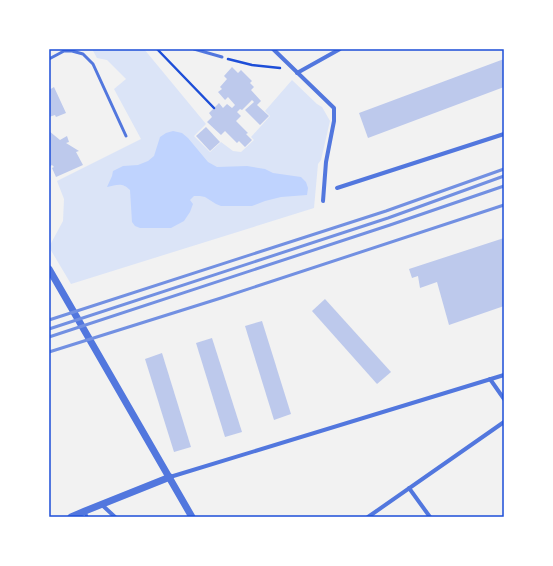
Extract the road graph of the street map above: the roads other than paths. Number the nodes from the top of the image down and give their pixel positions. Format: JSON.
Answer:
{"nodes":[{"id":1,"x":194,"y":49,"type":"edge"},
{"id":2,"x":273,"y":49,"type":"edge"},
{"id":3,"x":340,"y":49,"type":"edge"},
{"id":4,"x":222,"y":57,"type":"road end"},
{"id":5,"x":49,"y":58,"type":"edge"},
{"id":6,"x":296,"y":72,"type":"junction"},
{"id":7,"x":504,"y":134,"type":"edge"},
{"id":8,"x":126,"y":136,"type":"dead end"},
{"id":9,"x":337,"y":188,"type":"dead end"},
{"id":10,"x":322,"y":201,"type":"dead end"},
{"id":11,"x":49,"y":269,"type":"edge"},
{"id":12,"x":504,"y":375,"type":"edge"},
{"id":13,"x":490,"y":379,"type":"junction"},
{"id":14,"x":504,"y":399,"type":"edge"},
{"id":15,"x":504,"y":422,"type":"edge"},
{"id":16,"x":170,"y":477,"type":"junction"},
{"id":17,"x":409,"y":488,"type":"junction"},
{"id":18,"x":101,"y":504,"type":"junction"},
{"id":19,"x":86,"y":514,"type":"edge"},
{"id":20,"x":71,"y":517,"type":"edge"},
{"id":21,"x":115,"y":517,"type":"edge"},
{"id":22,"x":192,"y":517,"type":"edge"},
{"id":23,"x":368,"y":517,"type":"edge"},
{"id":24,"x":430,"y":517,"type":"edge"}],
"edges":[{"from":1,"to":4,"type":"lane"},
{"from":2,"to":6,"type":"street"},
{"from":3,"to":6,"type":"street"},
{"from":5,"to":8,"type":"lane"},
{"from":6,"to":10,"type":"street"},
{"from":7,"to":9,"type":"street"},
{"from":11,"to":16,"type":"street"},
{"from":12,"to":13,"type":"street"},
{"from":13,"to":14,"type":"street"},
{"from":13,"to":16,"type":"street"},
{"from":15,"to":17,"type":"street"},
{"from":16,"to":18,"type":"street"},
{"from":16,"to":22,"type":"street"},
{"from":17,"to":23,"type":"street"},
{"from":17,"to":24,"type":"street"},
{"from":18,"to":19,"type":"street"},
{"from":18,"to":21,"type":"street"},
{"from":19,"to":20,"type":"street"}]}
